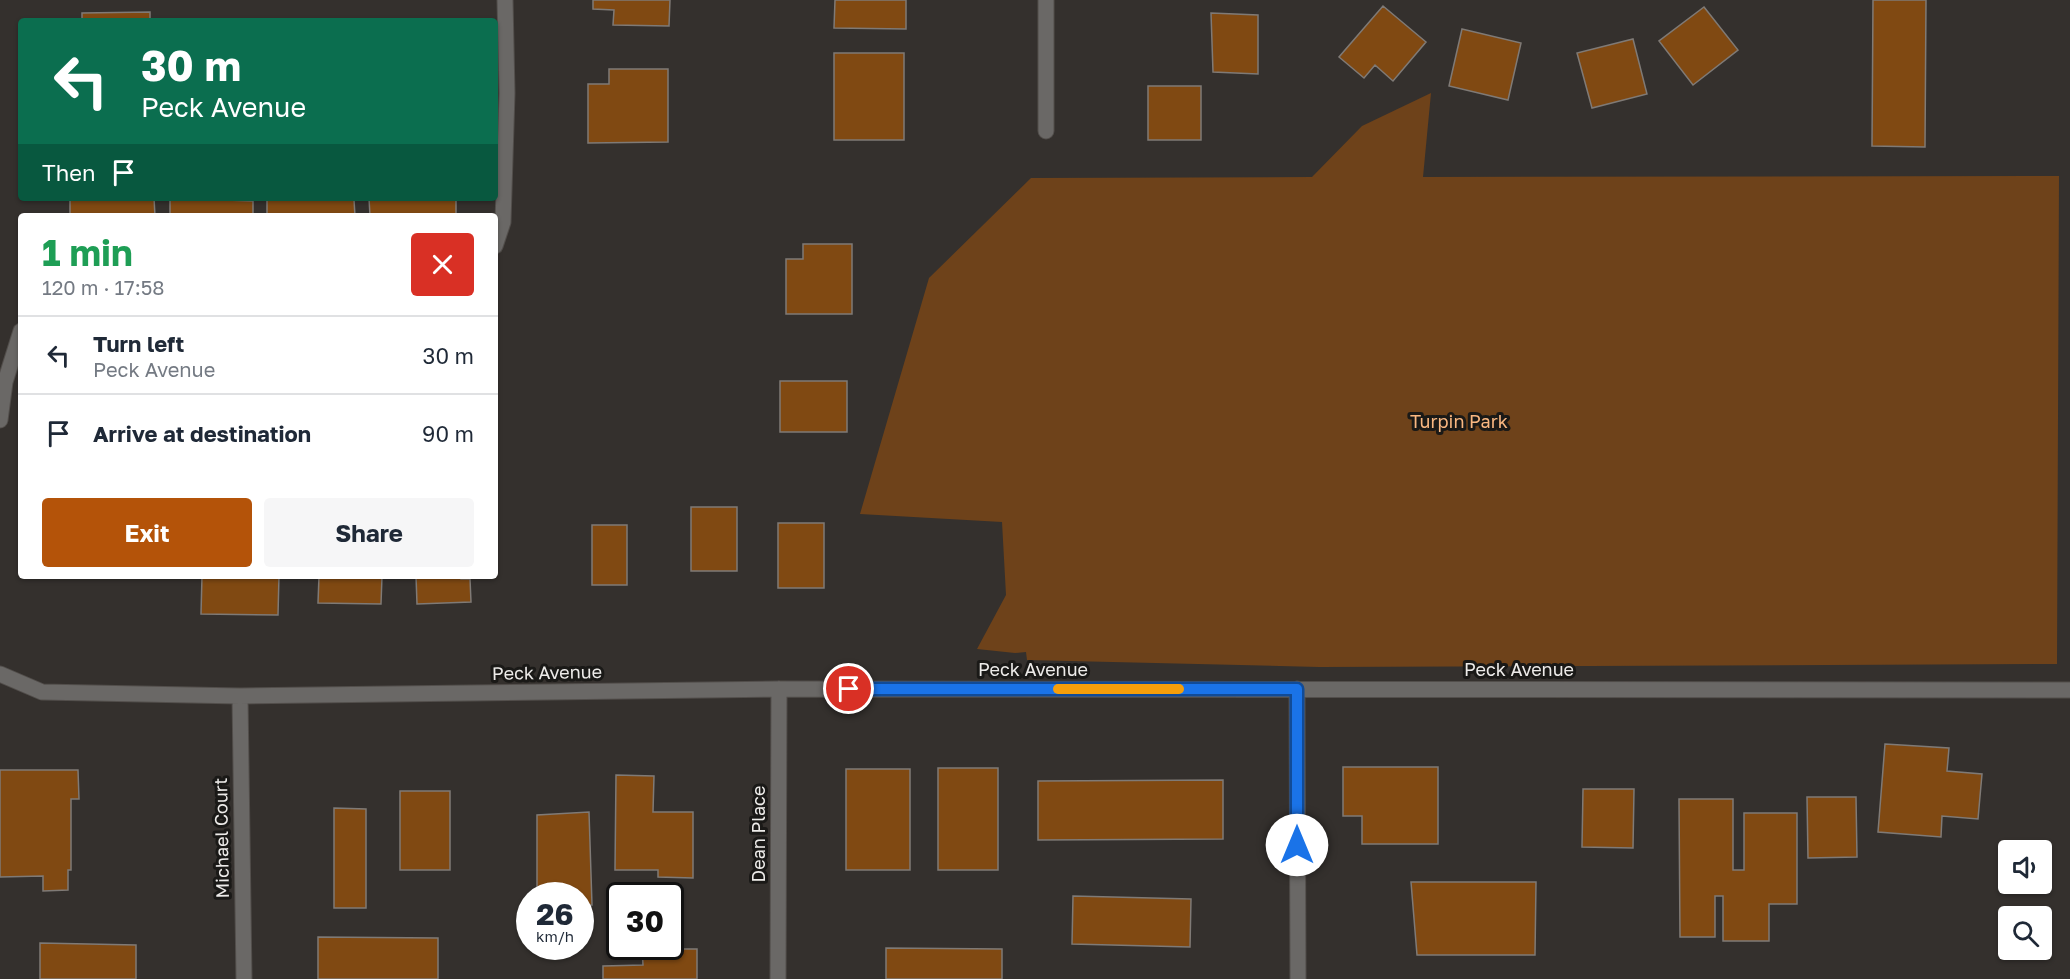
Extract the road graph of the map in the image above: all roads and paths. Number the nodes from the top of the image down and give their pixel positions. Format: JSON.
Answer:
{"nodes":[{"id":1,"x":505,"y":0,"type":"edge"},
{"id":2,"x":1046,"y":0,"type":"edge"},
{"id":3,"x":1046,"y":130,"type":"dead end"},
{"id":4,"x":498,"y":237,"type":"edge"},
{"id":5,"x":18,"y":341,"type":"edge"},
{"id":6,"x":0,"y":420,"type":"edge"},
{"id":7,"x":0,"y":674,"type":"edge"},
{"id":8,"x":1297,"y":689,"type":"junction"},
{"id":9,"x":779,"y":690,"type":"junction"},
{"id":10,"x":2070,"y":690,"type":"edge"},
{"id":11,"x":240,"y":696,"type":"junction"},
{"id":12,"x":244,"y":979,"type":"edge"},
{"id":13,"x":778,"y":979,"type":"edge"},
{"id":14,"x":1298,"y":979,"type":"edge"}],
"edges":[{"from":1,"to":4,"type":"street"},
{"from":2,"to":3,"type":"street"},
{"from":5,"to":6,"type":"street"},
{"from":7,"to":11,"type":"street","name":"Peck Avenue"},
{"from":8,"to":9,"type":"street","name":"Peck Avenue"},
{"from":8,"to":10,"type":"street","name":"Peck Avenue"},
{"from":8,"to":14,"type":"street"},
{"from":9,"to":11,"type":"street","name":"Peck Avenue"},
{"from":9,"to":13,"type":"street","name":"Dean Place"},
{"from":11,"to":12,"type":"street","name":"Michael Court"}]}
